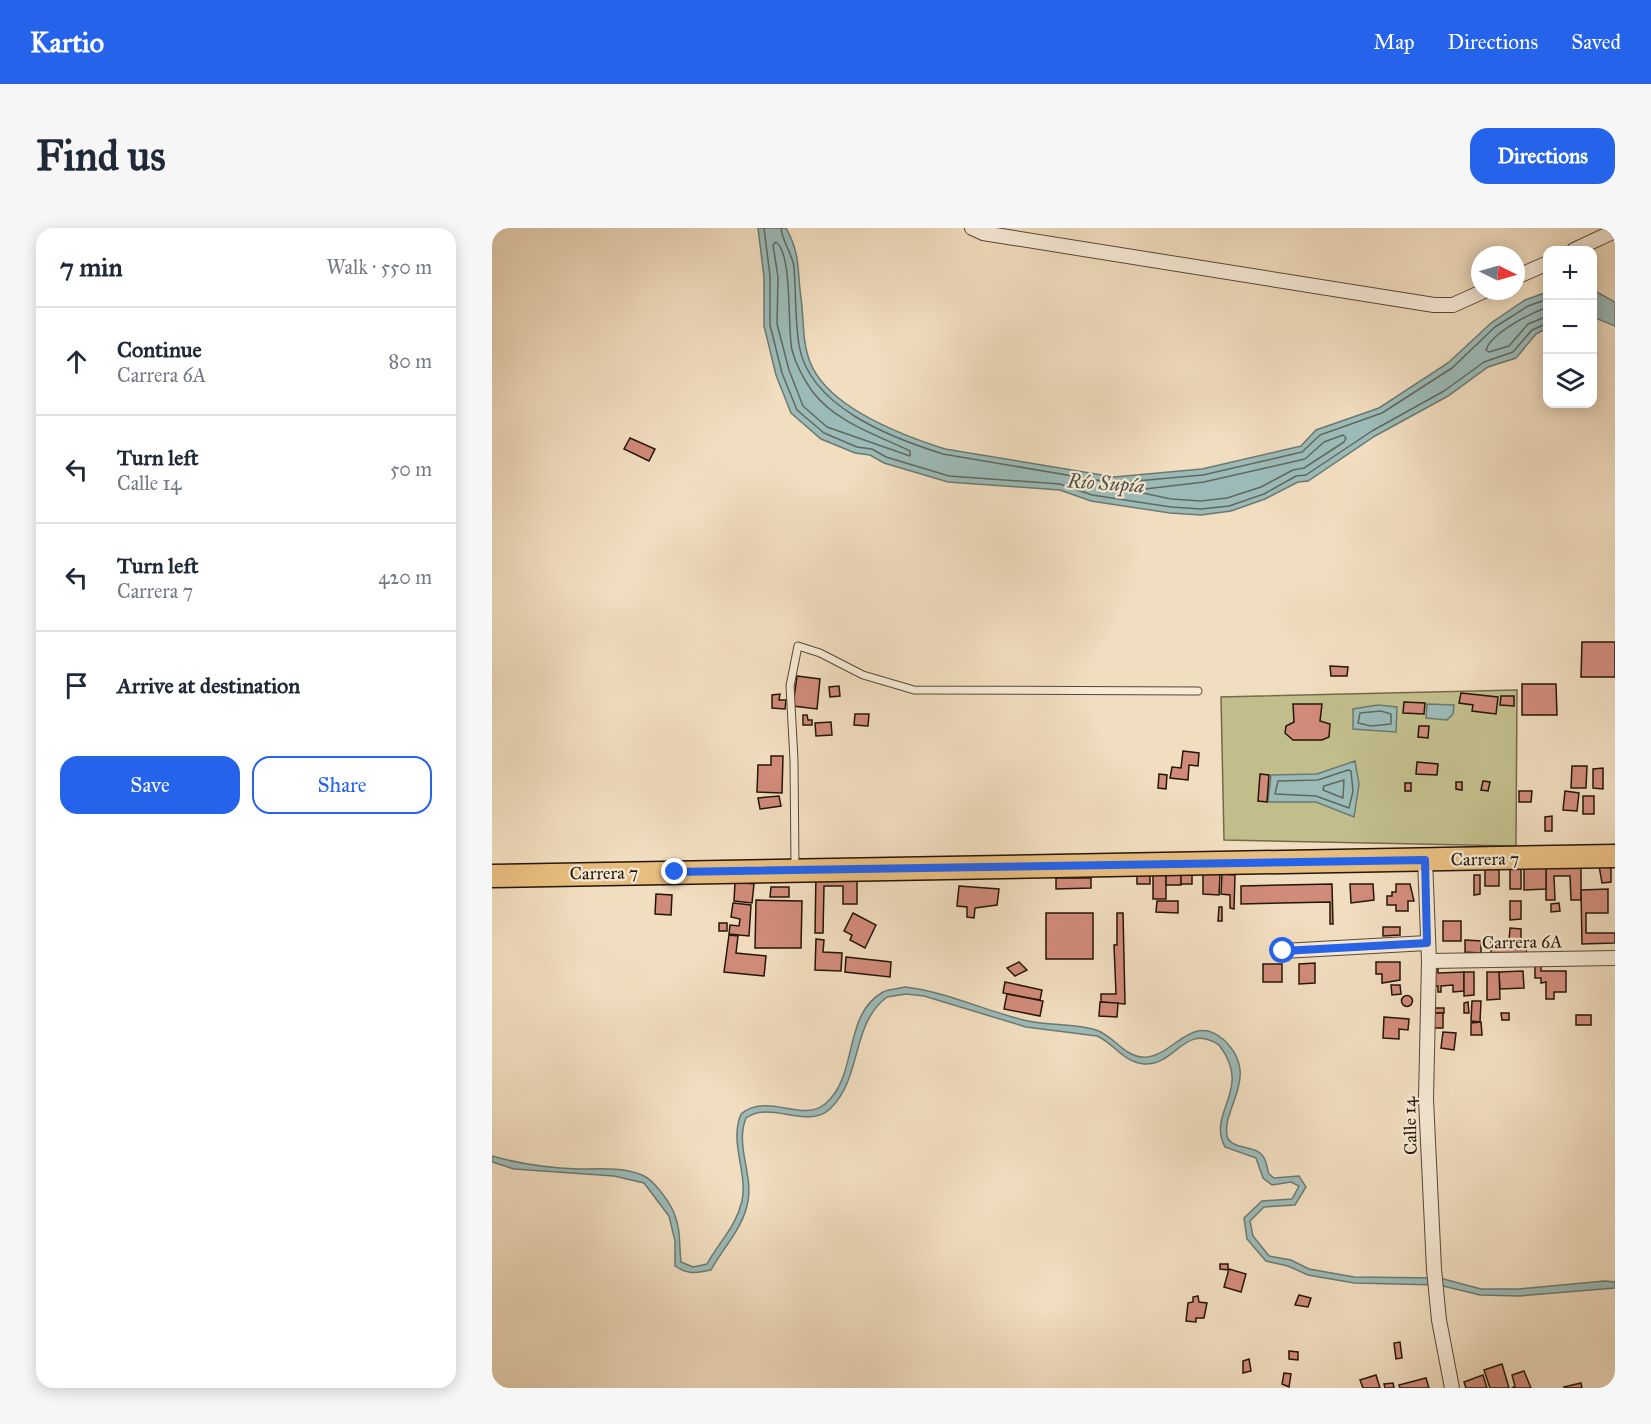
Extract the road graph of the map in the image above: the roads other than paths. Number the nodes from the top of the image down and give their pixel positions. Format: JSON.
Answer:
{"nodes":[{"id":1,"x":972,"y":228,"type":"edge"},
{"id":2,"x":1615,"y":231,"type":"edge"},
{"id":3,"x":1583,"y":246,"type":"edge"},
{"id":4,"x":1543,"y":265,"type":"edge"},
{"id":5,"x":1525,"y":273,"type":"edge"},
{"id":6,"x":1471,"y":297,"type":"edge"},
{"id":7,"x":1198,"y":692,"type":"dead end"},
{"id":8,"x":1615,"y":856,"type":"edge"},
{"id":9,"x":1425,"y":860,"type":"junction"},
{"id":10,"x":795,"y":870,"type":"junction"},
{"id":11,"x":492,"y":876,"type":"edge"},
{"id":12,"x":1427,"y":943,"type":"junction"},
{"id":13,"x":1283,"y":951,"type":"dead end"},
{"id":14,"x":1615,"y":958,"type":"edge"},
{"id":15,"x":1429,"y":961,"type":"junction"},
{"id":16,"x":1452,"y":1388,"type":"edge"}],
"edges":[{"from":1,"to":6,"type":"street"},
{"from":2,"to":3,"type":"street"},
{"from":4,"to":5,"type":"street"},
{"from":7,"to":10,"type":"lane"},
{"from":8,"to":9,"type":"main road","name":"Carrera 7"},
{"from":9,"to":10,"type":"main road","name":"Carrera 7"},
{"from":9,"to":12,"type":"street","name":"Calle 14"},
{"from":10,"to":11,"type":"main road","name":"Carrera 7"},
{"from":12,"to":13,"type":"street"},
{"from":12,"to":15,"type":"street","name":"Calle 14"},
{"from":14,"to":15,"type":"street","name":"Carrera 6A"},
{"from":15,"to":16,"type":"street","name":"Calle 14"}]}
